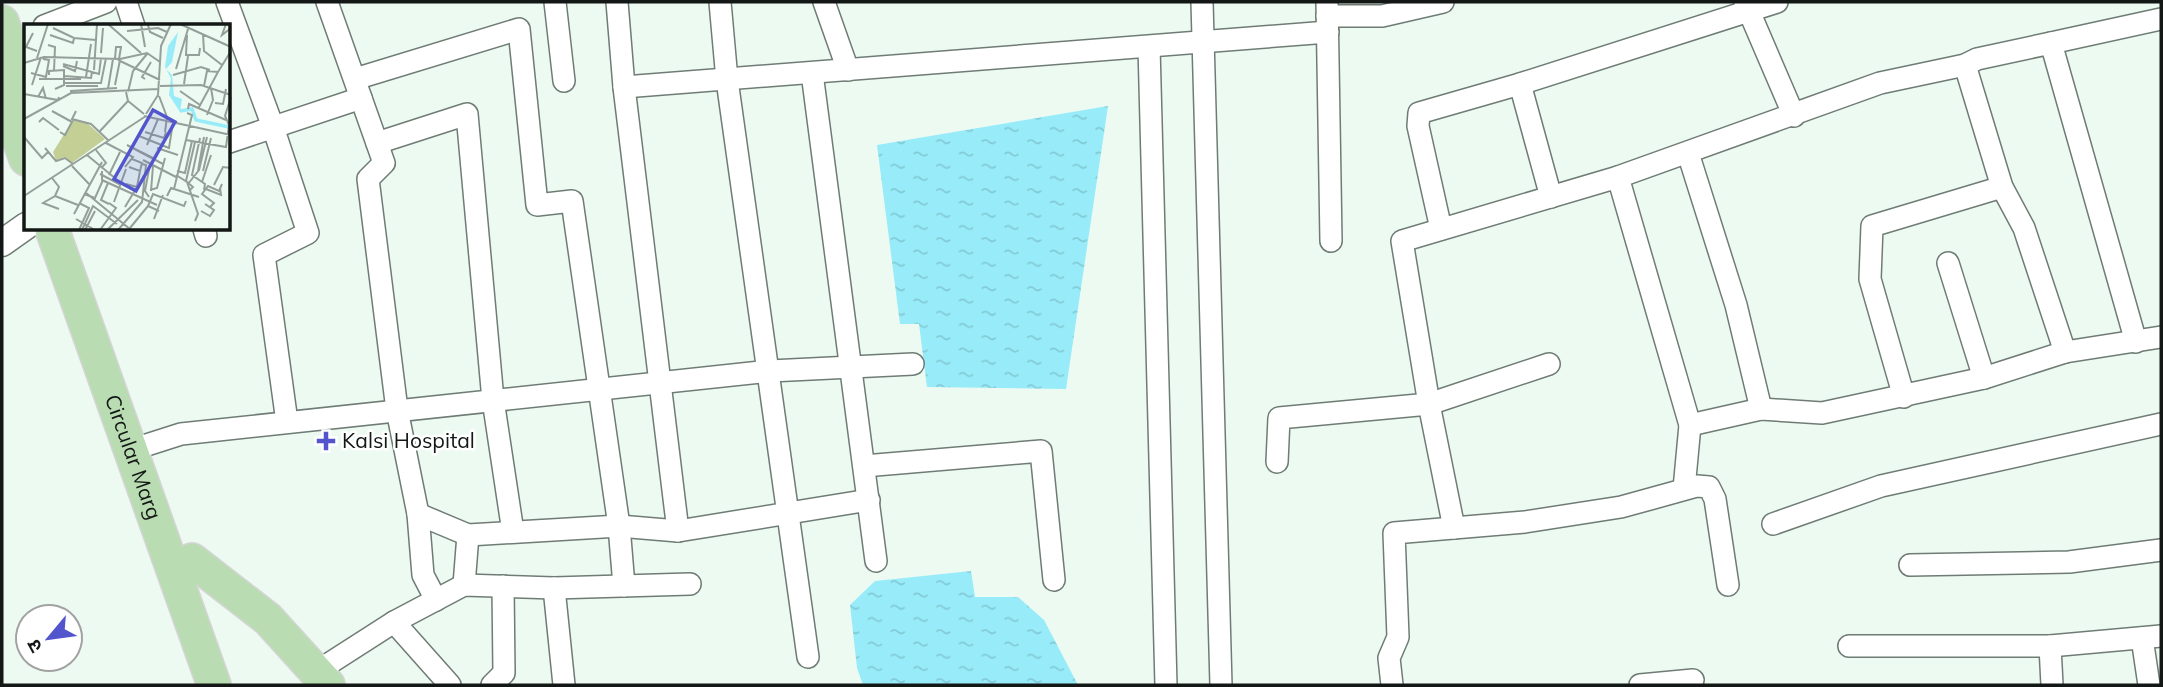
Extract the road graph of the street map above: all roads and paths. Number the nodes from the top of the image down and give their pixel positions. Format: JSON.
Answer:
{"nodes":[{"id":1,"x":106,"y":2,"type":"edge"},
{"id":2,"x":126,"y":2,"type":"edge"},
{"id":3,"x":227,"y":2,"type":"edge"},
{"id":4,"x":327,"y":2,"type":"edge"},
{"id":5,"x":555,"y":2,"type":"edge"},
{"id":6,"x":617,"y":2,"type":"edge"},
{"id":7,"x":720,"y":2,"type":"edge"},
{"id":8,"x":824,"y":2,"type":"edge"},
{"id":9,"x":1202,"y":2,"type":"edge"},
{"id":10,"x":1443,"y":2,"type":"edge"},
{"id":11,"x":1777,"y":2,"type":"edge"},
{"id":12,"x":1747,"y":6,"type":"edge"},
{"id":13,"x":1327,"y":17,"type":"edge"},
{"id":14,"x":2161,"y":19,"type":"edge"},
{"id":15,"x":49,"y":24,"type":"edge"},
{"id":16,"x":133,"y":24,"type":"edge"},
{"id":17,"x":12,"y":32,"type":"edge"},
{"id":18,"x":1205,"y":42,"type":"junction"},
{"id":19,"x":2051,"y":43,"type":"junction"},
{"id":20,"x":1149,"y":47,"type":"junction"},
{"id":21,"x":1965,"y":65,"type":"junction"},
{"id":22,"x":848,"y":70,"type":"junction"},
{"id":23,"x":813,"y":73,"type":"junction"},
{"id":24,"x":727,"y":79,"type":"junction"},
{"id":25,"x":564,"y":81,"type":"dead end"},
{"id":26,"x":24,"y":82,"type":"edge"},
{"id":27,"x":1520,"y":84,"type":"junction"},
{"id":28,"x":624,"y":87,"type":"junction"},
{"id":29,"x":358,"y":89,"type":"junction"},
{"id":30,"x":2,"y":92,"type":"edge"},
{"id":31,"x":1794,"y":116,"type":"junction"},
{"id":32,"x":274,"y":127,"type":"junction"},
{"id":33,"x":231,"y":141,"type":"edge"},
{"id":34,"x":377,"y":143,"type":"junction"},
{"id":35,"x":24,"y":153,"type":"edge"},
{"id":36,"x":1688,"y":153,"type":"junction"},
{"id":37,"x":1618,"y":177,"type":"junction"},
{"id":38,"x":2002,"y":187,"type":"junction"},
{"id":39,"x":1551,"y":197,"type":"junction"},
{"id":40,"x":24,"y":227,"type":"edge"},
{"id":41,"x":1441,"y":229,"type":"junction"},
{"id":42,"x":52,"y":231,"type":"edge"},
{"id":43,"x":76,"y":231,"type":"edge"},
{"id":44,"x":1331,"y":241,"type":"dead end"},
{"id":45,"x":2,"y":243,"type":"edge"},
{"id":46,"x":1948,"y":263,"type":"dead end"},
{"id":47,"x":2161,"y":337,"type":"edge"},
{"id":48,"x":2136,"y":342,"type":"junction"},
{"id":49,"x":2065,"y":352,"type":"junction"},
{"id":50,"x":913,"y":363,"type":"dead end"},
{"id":51,"x":1549,"y":364,"type":"dead end"},
{"id":52,"x":852,"y":367,"type":"junction"},
{"id":53,"x":769,"y":371,"type":"junction"},
{"id":54,"x":1984,"y":378,"type":"junction"},
{"id":55,"x":660,"y":382,"type":"junction"},
{"id":56,"x":600,"y":388,"type":"junction"},
{"id":57,"x":1904,"y":397,"type":"junction"},
{"id":58,"x":493,"y":400,"type":"junction"},
{"id":59,"x":1429,"y":404,"type":"junction"},
{"id":60,"x":397,"y":410,"type":"junction"},
{"id":61,"x":1761,"y":410,"type":"junction"},
{"id":62,"x":287,"y":422,"type":"junction"},
{"id":63,"x":2161,"y":424,"type":"edge"},
{"id":64,"x":1690,"y":425,"type":"junction"},
{"id":65,"x":141,"y":447,"type":"junction"},
{"id":66,"x":1277,"y":462,"type":"dead end"},
{"id":67,"x":864,"y":466,"type":"junction"},
{"id":68,"x":1684,"y":489,"type":"junction"},
{"id":69,"x":869,"y":500,"type":"junction"},
{"id":70,"x":789,"y":513,"type":"junction"},
{"id":71,"x":418,"y":514,"type":"junction"},
{"id":72,"x":1773,"y":524,"type":"dead end"},
{"id":73,"x":619,"y":526,"type":"junction"},
{"id":74,"x":1454,"y":528,"type":"junction"},
{"id":75,"x":513,"y":531,"type":"junction"},
{"id":76,"x":678,"y":531,"type":"junction"},
{"id":77,"x":468,"y":535,"type":"junction"},
{"id":78,"x":2161,"y":550,"type":"edge"},
{"id":79,"x":192,"y":560,"type":"junction"},
{"id":80,"x":876,"y":561,"type":"dead end"},
{"id":81,"x":1910,"y":565,"type":"dead end"},
{"id":82,"x":1054,"y":580,"type":"dead end"},
{"id":83,"x":690,"y":584,"type":"dead end"},
{"id":84,"x":464,"y":585,"type":"junction"},
{"id":85,"x":1728,"y":585,"type":"dead end"},
{"id":86,"x":503,"y":586,"type":"junction"},
{"id":87,"x":624,"y":586,"type":"junction"},
{"id":88,"x":554,"y":588,"type":"junction"},
{"id":89,"x":436,"y":600,"type":"junction"},
{"id":90,"x":394,"y":622,"type":"junction"},
{"id":91,"x":2152,"y":637,"type":"edge"},
{"id":92,"x":1849,"y":646,"type":"dead end"},
{"id":93,"x":2050,"y":646,"type":"junction"},
{"id":94,"x":808,"y":657,"type":"dead end"},
{"id":95,"x":322,"y":679,"type":"edge"},
{"id":96,"x":1693,"y":680,"type":"dead end"},
{"id":97,"x":214,"y":685,"type":"edge"},
{"id":98,"x":236,"y":685,"type":"edge"},
{"id":99,"x":450,"y":685,"type":"edge"},
{"id":100,"x":492,"y":685,"type":"edge"},
{"id":101,"x":565,"y":685,"type":"edge"},
{"id":102,"x":1166,"y":685,"type":"edge"},
{"id":103,"x":1221,"y":685,"type":"edge"},
{"id":104,"x":1392,"y":685,"type":"edge"},
{"id":105,"x":1640,"y":685,"type":"edge"},
{"id":106,"x":2052,"y":685,"type":"edge"},
{"id":107,"x":2148,"y":685,"type":"edge"}],
"edges":[{"from":1,"to":15,"type":"street"},
{"from":2,"to":16,"type":"street"},
{"from":3,"to":32,"type":"street"},
{"from":4,"to":29,"type":"street"},
{"from":5,"to":25,"type":"street"},
{"from":6,"to":28,"type":"street"},
{"from":7,"to":24,"type":"street"},
{"from":8,"to":22,"type":"street"},
{"from":9,"to":18,"type":"street"},
{"from":10,"to":13,"type":"street"},
{"from":11,"to":12,"type":"street"},
{"from":12,"to":27,"type":"street"},
{"from":12,"to":31,"type":"street"},
{"from":13,"to":18,"type":"street"},
{"from":13,"to":44,"type":"street"},
{"from":14,"to":19,"type":"street"},
{"from":17,"to":26,"type":"main road"},
{"from":18,"to":20,"type":"street"},
{"from":18,"to":103,"type":"street"},
{"from":19,"to":21,"type":"street"},
{"from":19,"to":48,"type":"street"},
{"from":20,"to":22,"type":"street"},
{"from":20,"to":102,"type":"street"},
{"from":21,"to":31,"type":"street"},
{"from":21,"to":38,"type":"street"},
{"from":22,"to":23,"type":"street"},
{"from":23,"to":24,"type":"street"},
{"from":23,"to":52,"type":"street"},
{"from":24,"to":28,"type":"street"},
{"from":24,"to":53,"type":"street"},
{"from":27,"to":39,"type":"street"},
{"from":27,"to":41,"type":"street"},
{"from":28,"to":55,"type":"street"},
{"from":29,"to":32,"type":"street"},
{"from":29,"to":34,"type":"street"},
{"from":29,"to":56,"type":"street"},
{"from":30,"to":35,"type":"main road"},
{"from":31,"to":36,"type":"street"},
{"from":32,"to":33,"type":"street"},
{"from":32,"to":62,"type":"street"},
{"from":34,"to":58,"type":"street"},
{"from":34,"to":60,"type":"street"},
{"from":36,"to":37,"type":"street"},
{"from":36,"to":61,"type":"street"},
{"from":37,"to":39,"type":"street"},
{"from":37,"to":64,"type":"street"},
{"from":38,"to":49,"type":"street"},
{"from":38,"to":57,"type":"street"},
{"from":39,"to":41,"type":"street"},
{"from":40,"to":45,"type":"street"},
{"from":41,"to":59,"type":"street"},
{"from":42,"to":65,"type":"main road","name":"Circular Marg"},
{"from":43,"to":65,"type":"main road","name":"Circular Marg"},
{"from":46,"to":54,"type":"street"},
{"from":47,"to":48,"type":"street"},
{"from":48,"to":49,"type":"street"},
{"from":49,"to":54,"type":"street"},
{"from":50,"to":52,"type":"street"},
{"from":51,"to":59,"type":"street"},
{"from":52,"to":53,"type":"street"},
{"from":52,"to":67,"type":"street"},
{"from":53,"to":55,"type":"street"},
{"from":53,"to":70,"type":"street"},
{"from":54,"to":57,"type":"street"},
{"from":55,"to":56,"type":"street"},
{"from":55,"to":76,"type":"street"},
{"from":56,"to":58,"type":"street"},
{"from":56,"to":73,"type":"street"},
{"from":57,"to":61,"type":"street"},
{"from":58,"to":60,"type":"street"},
{"from":58,"to":75,"type":"street"},
{"from":59,"to":66,"type":"street"},
{"from":59,"to":74,"type":"street"},
{"from":60,"to":62,"type":"street"},
{"from":60,"to":71,"type":"street"},
{"from":61,"to":64,"type":"street"},
{"from":62,"to":65,"type":"street"},
{"from":63,"to":72,"type":"street"},
{"from":64,"to":68,"type":"street"},
{"from":65,"to":79,"type":"main road","name":"Circular Marg"},
{"from":65,"to":97,"type":"main road","name":"Circular Marg"},
{"from":67,"to":69,"type":"street"},
{"from":67,"to":82,"type":"street"},
{"from":68,"to":74,"type":"street"},
{"from":68,"to":85,"type":"street"},
{"from":69,"to":70,"type":"street"},
{"from":69,"to":80,"type":"street"},
{"from":70,"to":76,"type":"street"},
{"from":70,"to":94,"type":"street"},
{"from":71,"to":77,"type":"street"},
{"from":71,"to":89,"type":"street"},
{"from":73,"to":75,"type":"street"},
{"from":73,"to":76,"type":"street"},
{"from":73,"to":87,"type":"street"},
{"from":74,"to":104,"type":"street"},
{"from":75,"to":77,"type":"street"},
{"from":77,"to":84,"type":"street"},
{"from":78,"to":81,"type":"street"},
{"from":79,"to":95,"type":"main road"},
{"from":79,"to":98,"type":"main road","name":"Circular Marg"},
{"from":83,"to":87,"type":"street"},
{"from":84,"to":86,"type":"street"},
{"from":84,"to":89,"type":"street"},
{"from":86,"to":88,"type":"street"},
{"from":86,"to":100,"type":"street"},
{"from":87,"to":88,"type":"street"},
{"from":88,"to":101,"type":"street"},
{"from":89,"to":90,"type":"street"},
{"from":90,"to":95,"type":"street"},
{"from":90,"to":99,"type":"street"},
{"from":91,"to":93,"type":"street"},
{"from":91,"to":107,"type":"street"},
{"from":92,"to":93,"type":"street"},
{"from":93,"to":106,"type":"street"},
{"from":96,"to":105,"type":"street"}]}
